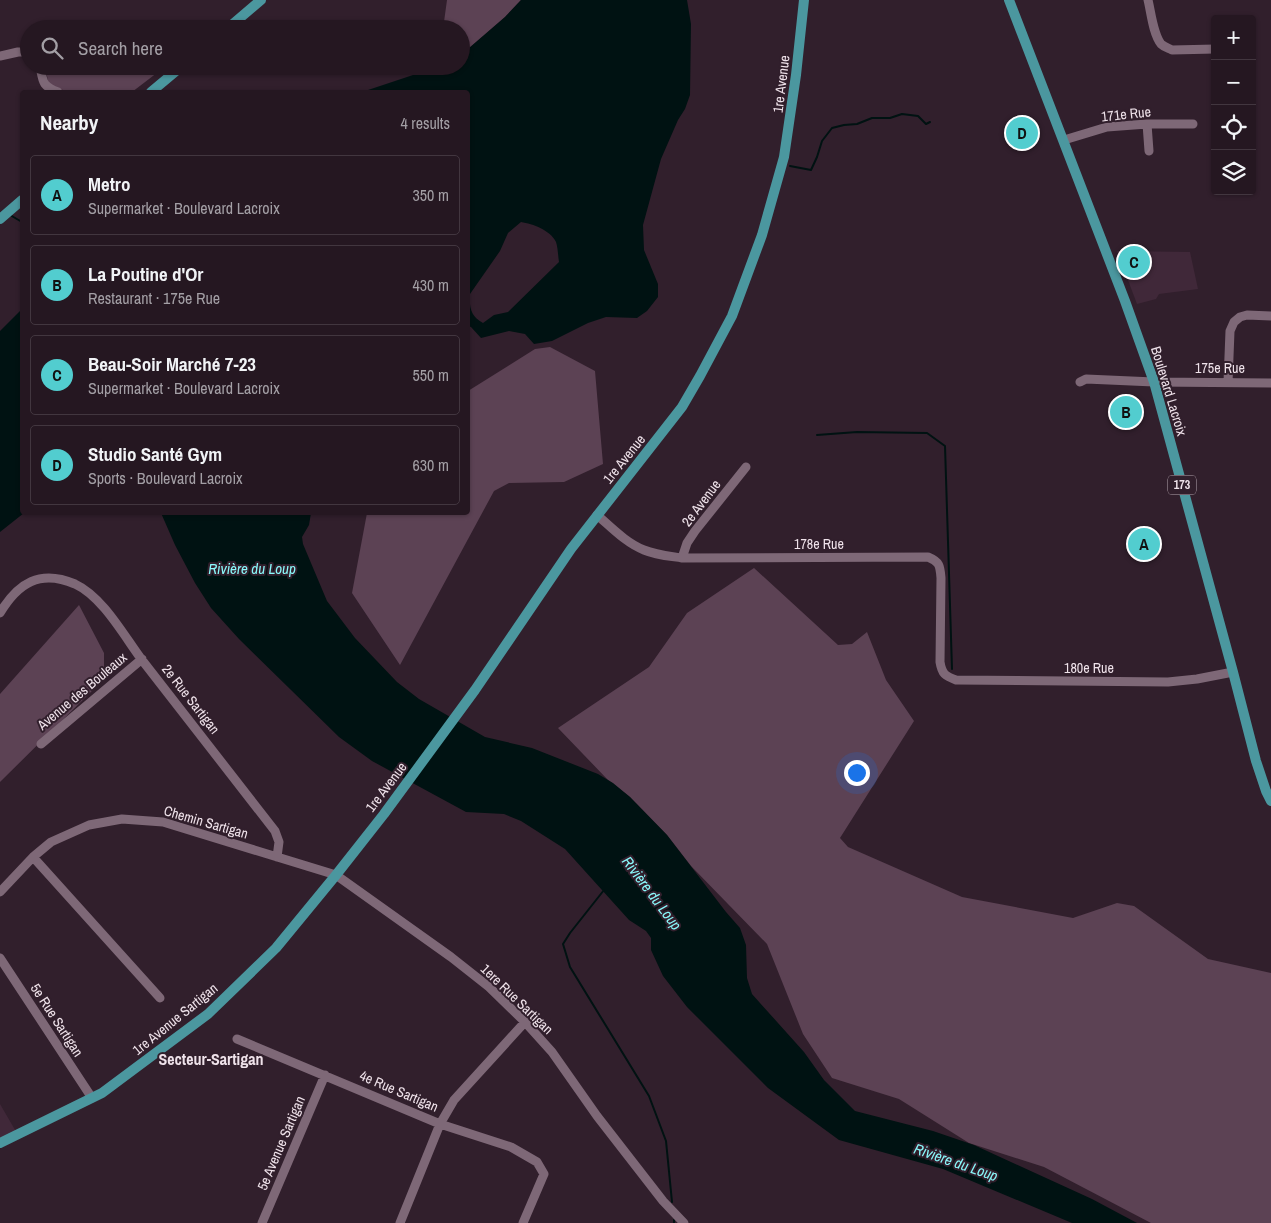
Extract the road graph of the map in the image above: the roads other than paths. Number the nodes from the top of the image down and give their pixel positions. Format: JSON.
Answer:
{"nodes":[{"id":1,"x":261,"y":0,"type":"edge"},
{"id":2,"x":804,"y":0,"type":"edge"},
{"id":3,"x":1009,"y":0,"type":"edge"},
{"id":4,"x":1148,"y":0,"type":"edge"},
{"id":5,"x":238,"y":20,"type":"edge"},
{"id":6,"x":1211,"y":49,"type":"edge"},
{"id":7,"x":20,"y":52,"type":"edge"},
{"id":8,"x":0,"y":56,"type":"edge"},
{"id":9,"x":42,"y":75,"type":"edge"},
{"id":10,"x":171,"y":75,"type":"edge"},
{"id":11,"x":52,"y":90,"type":"edge"},
{"id":12,"x":153,"y":90,"type":"edge"},
{"id":13,"x":1147,"y":124,"type":"junction"},
{"id":14,"x":1192,"y":124,"type":"dead end"},
{"id":15,"x":1064,"y":140,"type":"junction"},
{"id":16,"x":1149,"y":151,"type":"dead end"},
{"id":17,"x":20,"y":202,"type":"edge"},
{"id":18,"x":0,"y":219,"type":"edge"},
{"id":19,"x":1271,"y":316,"type":"edge"},
{"id":20,"x":1080,"y":382,"type":"dead end"},
{"id":21,"x":1154,"y":382,"type":"junction"},
{"id":22,"x":1228,"y":382,"type":"junction"},
{"id":23,"x":1271,"y":382,"type":"edge"},
{"id":24,"x":746,"y":467,"type":"dead end"},
{"id":25,"x":597,"y":515,"type":"junction"},
{"id":26,"x":682,"y":558,"type":"junction"},
{"id":27,"x":0,"y":614,"type":"edge"},
{"id":28,"x":142,"y":660,"type":"junction"},
{"id":29,"x":1233,"y":672,"type":"junction"},
{"id":30,"x":945,"y":676,"type":"joint"},
{"id":31,"x":40,"y":744,"type":"dead end"},
{"id":32,"x":1271,"y":801,"type":"edge"},
{"id":33,"x":33,"y":857,"type":"junction"},
{"id":34,"x":277,"y":857,"type":"junction"},
{"id":35,"x":336,"y":875,"type":"junction"},
{"id":36,"x":0,"y":892,"type":"edge"},
{"id":37,"x":0,"y":958,"type":"edge"},
{"id":38,"x":160,"y":998,"type":"dead end"},
{"id":39,"x":525,"y":1022,"type":"junction"},
{"id":40,"x":237,"y":1039,"type":"dead end"},
{"id":41,"x":325,"y":1075,"type":"junction"},
{"id":42,"x":92,"y":1098,"type":"junction"},
{"id":43,"x":440,"y":1124,"type":"junction"},
{"id":44,"x":0,"y":1144,"type":"edge"},
{"id":45,"x":262,"y":1223,"type":"edge"},
{"id":46,"x":400,"y":1223,"type":"edge"},
{"id":47,"x":523,"y":1223,"type":"edge"},
{"id":48,"x":684,"y":1223,"type":"edge"}],
"edges":[{"from":1,"to":5,"type":"main road"},
{"from":2,"to":25,"type":"main road","name":"1re Avenue"},
{"from":3,"to":15,"type":"main road","name":"Boulevard Lacroix","number":"173"},
{"from":4,"to":6,"type":"street"},
{"from":7,"to":8,"type":"street"},
{"from":9,"to":11,"type":"street"},
{"from":10,"to":12,"type":"main road"},
{"from":13,"to":14,"type":"street","name":"171e Rue"},
{"from":13,"to":15,"type":"street","name":"171e Rue"},
{"from":13,"to":16,"type":"street"},
{"from":15,"to":21,"type":"main road","name":"Boulevard Lacroix","number":"173"},
{"from":17,"to":18,"type":"main road"},
{"from":19,"to":22,"type":"street"},
{"from":20,"to":21,"type":"street","name":"175e Rue"},
{"from":21,"to":22,"type":"street","name":"175e Rue"},
{"from":21,"to":29,"type":"main road","name":"Boulevard Lacroix","number":"173"},
{"from":22,"to":23,"type":"street","name":"175e Rue"},
{"from":24,"to":26,"type":"street","name":"2e Avenue"},
{"from":25,"to":26,"type":"street","name":"178e Rue"},
{"from":25,"to":35,"type":"main road","name":"1re Avenue"},
{"from":26,"to":30,"type":"street","name":"178e Rue"},
{"from":27,"to":28,"type":"street","name":"2e Rue Sartigan"},
{"from":28,"to":31,"type":"street","name":"Avenue des Bouleaux"},
{"from":28,"to":34,"type":"street","name":"2e Rue Sartigan"},
{"from":29,"to":30,"type":"street","name":"180e Rue"},
{"from":29,"to":32,"type":"main road","name":"Boulevard Lacroix","number":"173"},
{"from":33,"to":34,"type":"street","name":"Chemin Sartigan"},
{"from":33,"to":36,"type":"street","name":"Chemin Sartigan"},
{"from":33,"to":38,"type":"street"},
{"from":34,"to":35,"type":"street","name":"Chemin Sartigan"},
{"from":35,"to":39,"type":"street","name":"1ere Rue Sartigan"},
{"from":35,"to":42,"type":"main road","name":"1re Avenue Sartigan"},
{"from":37,"to":42,"type":"street","name":"5e Rue Sartigan"},
{"from":39,"to":43,"type":"street"},
{"from":39,"to":48,"type":"street","name":"1ere Rue Sartigan"},
{"from":40,"to":41,"type":"street","name":"4e Rue Sartigan"},
{"from":41,"to":43,"type":"street","name":"4e Rue Sartigan"},
{"from":41,"to":45,"type":"street","name":"5e Avenue Sartigan"},
{"from":42,"to":44,"type":"main road","name":"1re Avenue Sartigan"},
{"from":43,"to":46,"type":"street"},
{"from":43,"to":47,"type":"street","name":"4e Rue Sartigan"}]}
